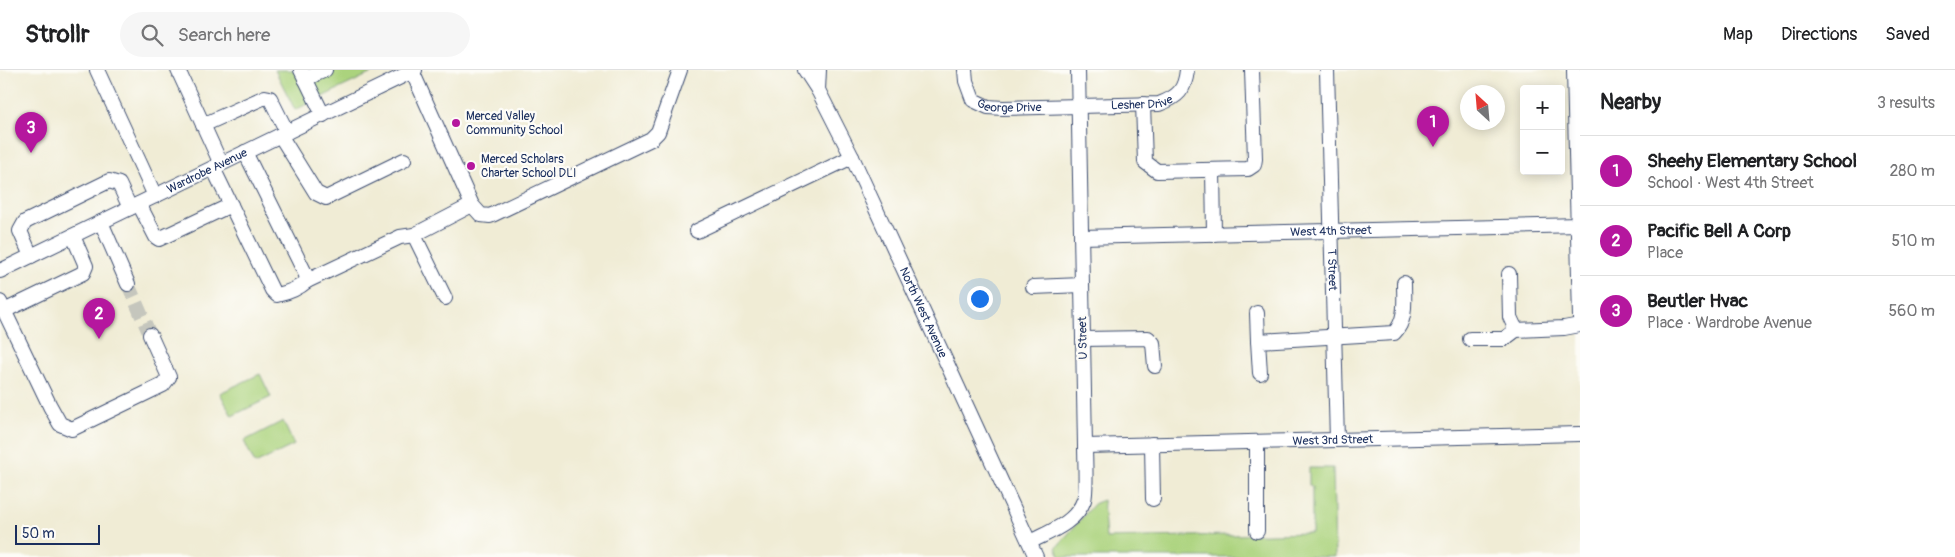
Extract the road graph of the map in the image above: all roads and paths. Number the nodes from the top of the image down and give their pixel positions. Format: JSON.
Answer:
{"nodes":[{"id":1,"x":97,"y":70,"type":"edge"},
{"id":2,"x":178,"y":70,"type":"edge"},
{"id":3,"x":325,"y":70,"type":"edge"},
{"id":4,"x":413,"y":70,"type":"edge"},
{"id":5,"x":680,"y":70,"type":"edge"},
{"id":6,"x":805,"y":70,"type":"edge"},
{"id":7,"x":819,"y":70,"type":"edge"},
{"id":8,"x":965,"y":70,"type":"edge"},
{"id":9,"x":1078,"y":70,"type":"edge"},
{"id":10,"x":1187,"y":70,"type":"edge"},
{"id":11,"x":1252,"y":70,"type":"edge"},
{"id":12,"x":1327,"y":70,"type":"edge"},
{"id":13,"x":1574,"y":70,"type":"edge"},
{"id":14,"x":303,"y":75,"type":"edge"},
{"id":15,"x":818,"y":90,"type":"junction"},
{"id":16,"x":1143,"y":104,"type":"junction"},
{"id":17,"x":1078,"y":106,"type":"junction"},
{"id":18,"x":323,"y":115,"type":"junction"},
{"id":19,"x":203,"y":125,"type":"junction"},
{"id":20,"x":284,"y":134,"type":"junction"},
{"id":21,"x":245,"y":152,"type":"junction"},
{"id":22,"x":852,"y":157,"type":"junction"},
{"id":23,"x":404,"y":160,"type":"dead end"},
{"id":24,"x":217,"y":166,"type":"junction"},
{"id":25,"x":1214,"y":170,"type":"junction"},
{"id":26,"x":155,"y":196,"type":"junction"},
{"id":27,"x":231,"y":205,"type":"junction"},
{"id":28,"x":472,"y":205,"type":"junction"},
{"id":29,"x":134,"y":206,"type":"junction"},
{"id":30,"x":101,"y":222,"type":"junction"},
{"id":31,"x":1579,"y":225,"type":"edge"},
{"id":32,"x":697,"y":231,"type":"dead end"},
{"id":33,"x":1331,"y":232,"type":"junction"},
{"id":34,"x":1214,"y":234,"type":"junction"},
{"id":35,"x":414,"y":235,"type":"junction"},
{"id":36,"x":73,"y":236,"type":"junction"},
{"id":37,"x":1081,"y":237,"type":"junction"},
{"id":38,"x":32,"y":256,"type":"junction"},
{"id":39,"x":0,"y":271,"type":"edge"},
{"id":40,"x":1509,"y":274,"type":"dead end"},
{"id":41,"x":307,"y":281,"type":"junction"},
{"id":42,"x":1404,"y":283,"type":"dead end"},
{"id":43,"x":128,"y":284,"type":"tunnel mouth"},
{"id":44,"x":1082,"y":285,"type":"junction"},
{"id":45,"x":1033,"y":287,"type":"dead end"},
{"id":46,"x":445,"y":298,"type":"dead end"},
{"id":47,"x":2,"y":306,"type":"edge"},
{"id":48,"x":1257,"y":313,"type":"dead end"},
{"id":49,"x":1580,"y":318,"type":"edge"},
{"id":50,"x":1580,"y":325,"type":"edge"},
{"id":51,"x":1516,"y":330,"type":"junction"},
{"id":52,"x":150,"y":335,"type":"tunnel mouth"},
{"id":53,"x":1334,"y":338,"type":"junction"},
{"id":54,"x":1083,"y":339,"type":"junction"},
{"id":55,"x":1470,"y":339,"type":"dead end"},
{"id":56,"x":1258,"y":341,"type":"junction"},
{"id":57,"x":1155,"y":366,"type":"dead end"},
{"id":58,"x":1260,"y":372,"type":"dead end"},
{"id":59,"x":1580,"y":434,"type":"edge"},
{"id":60,"x":1338,"y":440,"type":"junction"},
{"id":61,"x":1257,"y":442,"type":"junction"},
{"id":62,"x":1152,"y":444,"type":"junction"},
{"id":63,"x":1085,"y":446,"type":"junction"},
{"id":64,"x":1153,"y":499,"type":"dead end"},
{"id":65,"x":1257,"y":531,"type":"dead end"},
{"id":66,"x":1030,"y":542,"type":"junction"},
{"id":67,"x":1036,"y":557,"type":"edge"}],
"edges":[{"from":1,"to":26,"type":"street"},
{"from":2,"to":19,"type":"street"},
{"from":3,"to":14,"type":"street"},
{"from":4,"to":18,"type":"street","name":"Wardrobe Avenue"},
{"from":4,"to":28,"type":"street"},
{"from":5,"to":28,"type":"street"},
{"from":6,"to":15,"type":"street","name":"North West Avenue"},
{"from":7,"to":15,"type":"street"},
{"from":8,"to":17,"type":"street","name":"George Drive"},
{"from":9,"to":17,"type":"street","name":"U Street"},
{"from":10,"to":16,"type":"street","name":"Lesher Drive"},
{"from":11,"to":25,"type":"street"},
{"from":12,"to":33,"type":"street","name":"T Street"},
{"from":13,"to":31,"type":"street"},
{"from":14,"to":18,"type":"street"},
{"from":15,"to":22,"type":"street","name":"North West Avenue"},
{"from":16,"to":17,"type":"street","name":"Lesher Drive"},
{"from":16,"to":25,"type":"street"},
{"from":17,"to":37,"type":"street","name":"U Street"},
{"from":18,"to":20,"type":"street","name":"Wardrobe Avenue"},
{"from":19,"to":20,"type":"street"},
{"from":19,"to":24,"type":"street"},
{"from":20,"to":21,"type":"street","name":"Wardrobe Avenue"},
{"from":20,"to":23,"type":"street"},
{"from":21,"to":24,"type":"street","name":"Wardrobe Avenue"},
{"from":21,"to":41,"type":"street"},
{"from":22,"to":32,"type":"street"},
{"from":22,"to":66,"type":"street","name":"North West Avenue"},
{"from":24,"to":26,"type":"street","name":"Wardrobe Avenue"},
{"from":24,"to":27,"type":"street"},
{"from":25,"to":34,"type":"street"},
{"from":26,"to":29,"type":"street","name":"Wardrobe Avenue"},
{"from":27,"to":29,"type":"street"},
{"from":27,"to":41,"type":"street"},
{"from":28,"to":35,"type":"street"},
{"from":29,"to":30,"type":"street","name":"Wardrobe Avenue"},
{"from":29,"to":38,"type":"street"},
{"from":30,"to":36,"type":"street","name":"Wardrobe Avenue"},
{"from":30,"to":43,"type":"street"},
{"from":31,"to":33,"type":"street","name":"West 4th Street"},
{"from":31,"to":49,"type":"street"},
{"from":33,"to":34,"type":"street","name":"West 4th Street"},
{"from":33,"to":53,"type":"street","name":"T Street"},
{"from":34,"to":37,"type":"street","name":"West 4th Street"},
{"from":35,"to":41,"type":"street"},
{"from":35,"to":46,"type":"street"},
{"from":36,"to":38,"type":"street","name":"Wardrobe Avenue"},
{"from":36,"to":47,"type":"street"},
{"from":37,"to":44,"type":"street","name":"U Street"},
{"from":38,"to":39,"type":"street","name":"Wardrobe Avenue"},
{"from":40,"to":51,"type":"street"},
{"from":42,"to":53,"type":"street"},
{"from":44,"to":45,"type":"street"},
{"from":44,"to":54,"type":"street","name":"U Street"},
{"from":47,"to":52,"type":"street"},
{"from":48,"to":56,"type":"street"},
{"from":50,"to":51,"type":"street"},
{"from":51,"to":55,"type":"street"},
{"from":53,"to":56,"type":"street"},
{"from":53,"to":60,"type":"street","name":"T Street"},
{"from":54,"to":57,"type":"street"},
{"from":54,"to":63,"type":"street","name":"U Street"},
{"from":56,"to":58,"type":"street"},
{"from":59,"to":60,"type":"street","name":"West 3rd Street"},
{"from":60,"to":61,"type":"street","name":"West 3rd Street"},
{"from":61,"to":62,"type":"street","name":"West 3rd Street"},
{"from":61,"to":65,"type":"street"},
{"from":62,"to":63,"type":"street","name":"West 3rd Street"},
{"from":62,"to":64,"type":"street"},
{"from":63,"to":66,"type":"street","name":"U Street"},
{"from":66,"to":67,"type":"street","name":"North West Avenue"}]}
